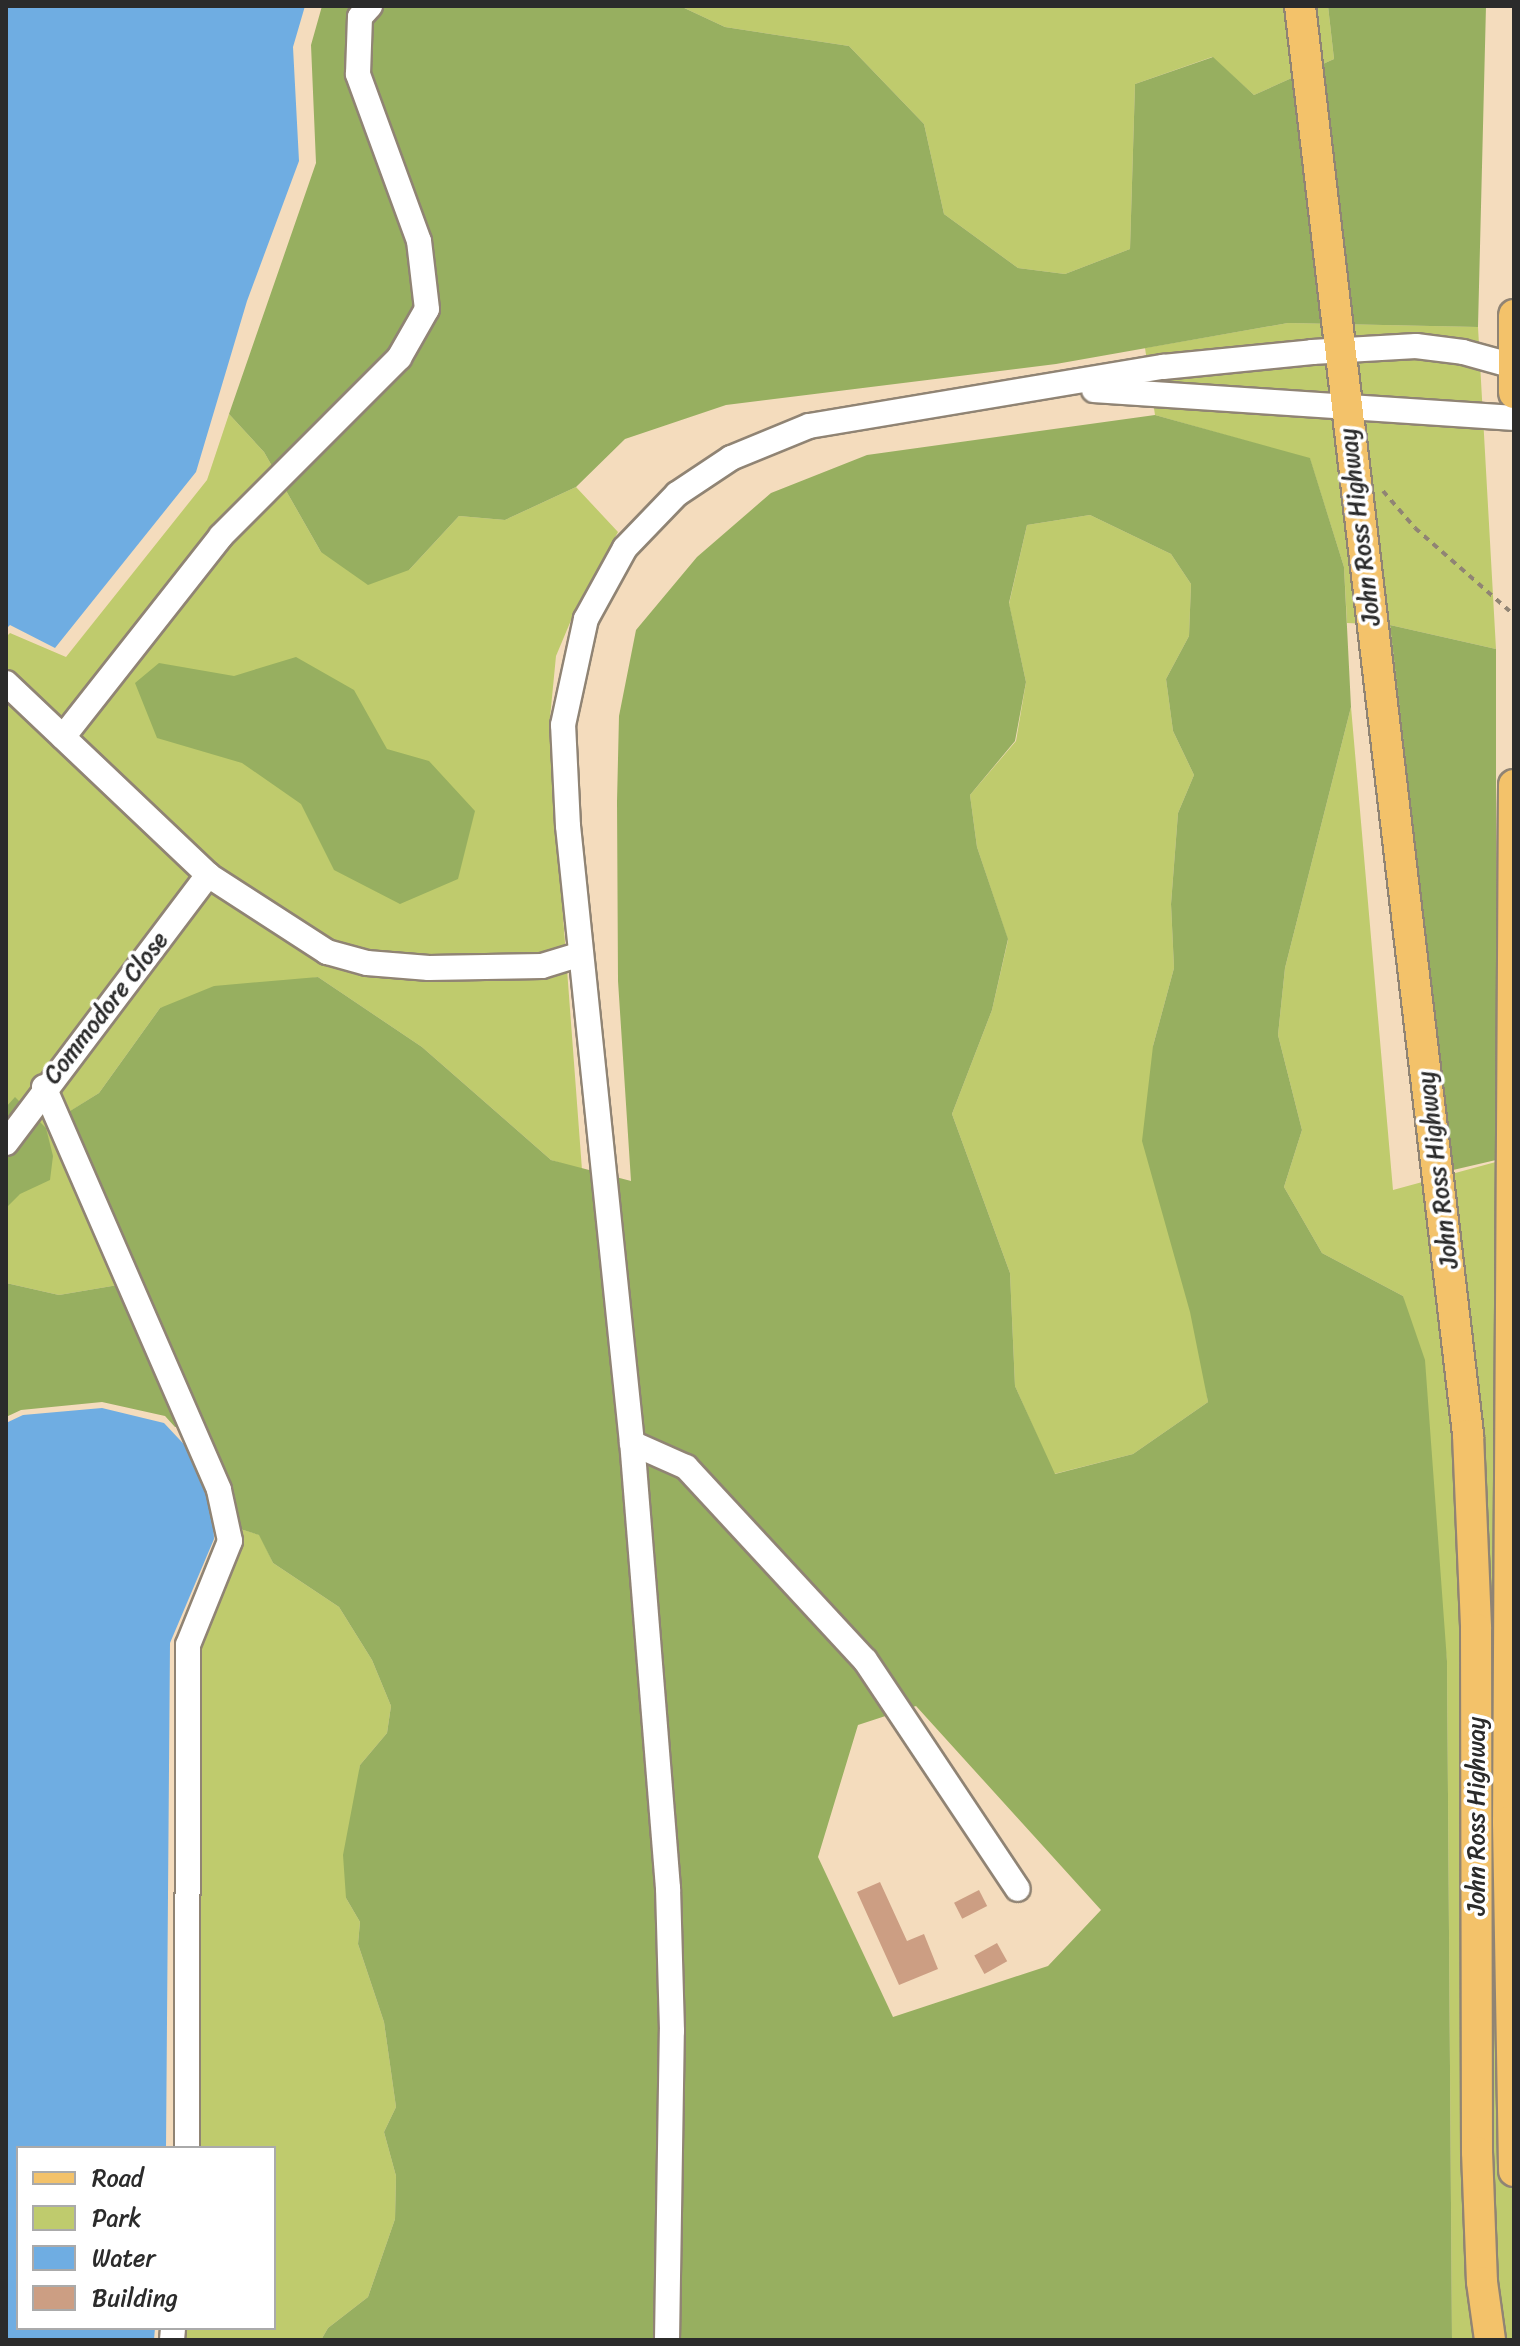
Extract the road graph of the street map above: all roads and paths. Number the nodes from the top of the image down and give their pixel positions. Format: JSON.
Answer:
{"nodes":[{"id":1,"x":370,"y":6,"type":"edge"},
{"id":2,"x":1300,"y":6,"type":"edge"},
{"id":3,"x":1514,"y":315,"type":"edge"},
{"id":4,"x":1339,"y":352,"type":"junction"},
{"id":5,"x":1513,"y":375,"type":"edge"},
{"id":6,"x":1059,"y":388,"type":"junction"},
{"id":7,"x":1346,"y":410,"type":"junction"},
{"id":8,"x":1514,"y":418,"type":"edge"},
{"id":9,"x":1378,"y":485,"type":"dead end"},
{"id":10,"x":1514,"y":615,"type":"edge"},
{"id":11,"x":6,"y":683,"type":"edge"},
{"id":12,"x":63,"y":737,"type":"junction"},
{"id":13,"x":1514,"y":785,"type":"edge"},
{"id":14,"x":208,"y":875,"type":"junction"},
{"id":15,"x":578,"y":955,"type":"junction"},
{"id":16,"x":44,"y":1087,"type":"junction"},
{"id":17,"x":6,"y":1143,"type":"edge"},
{"id":18,"x":632,"y":1443,"type":"junction"},
{"id":19,"x":1018,"y":1889,"type":"dead end"},
{"id":20,"x":187,"y":2146,"type":"edge"},
{"id":21,"x":1514,"y":2171,"type":"edge"},
{"id":22,"x":667,"y":2340,"type":"edge"},
{"id":23,"x":1490,"y":2340,"type":"edge"}],
"edges":[{"from":1,"to":12,"type":"street"},
{"from":2,"to":4,"type":"main road","name":"John Ross Highway"},
{"from":3,"to":5,"type":"main road"},
{"from":4,"to":5,"type":"street"},
{"from":4,"to":6,"type":"street"},
{"from":4,"to":7,"type":"main road","name":"John Ross Highway"},
{"from":6,"to":7,"type":"street"},
{"from":6,"to":15,"type":"street"},
{"from":7,"to":8,"type":"street"},
{"from":7,"to":23,"type":"main road","name":"John Ross Highway"},
{"from":9,"to":10,"type":"path"},
{"from":11,"to":12,"type":"street"},
{"from":12,"to":14,"type":"street"},
{"from":13,"to":21,"type":"main road","name":"John Ross Highway"},
{"from":14,"to":15,"type":"street"},
{"from":14,"to":16,"type":"street","name":"Commodore Close"},
{"from":15,"to":18,"type":"street"},
{"from":16,"to":17,"type":"street","name":"Commodore Close"},
{"from":16,"to":20,"type":"street"},
{"from":18,"to":19,"type":"street"},
{"from":18,"to":22,"type":"street"}]}
